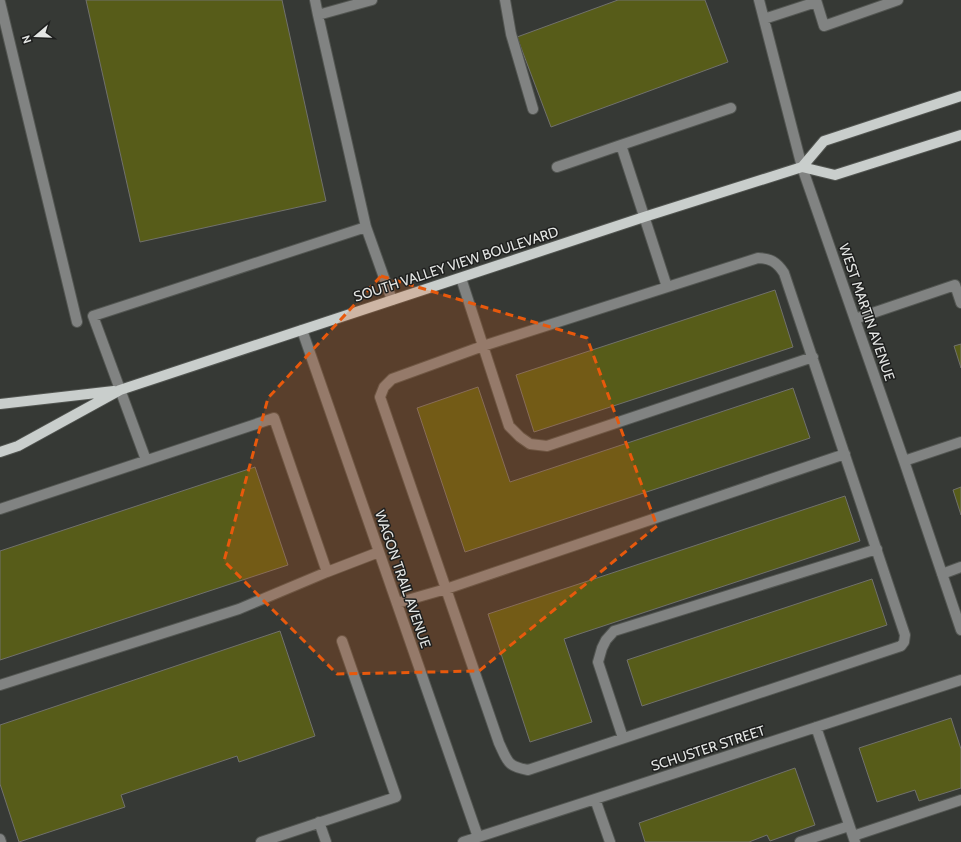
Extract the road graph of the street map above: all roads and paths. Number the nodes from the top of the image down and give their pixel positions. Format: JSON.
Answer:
{"nodes":[{"id":1,"x":315,"y":0,"type":"edge"},
{"id":2,"x":372,"y":0,"type":"edge"},
{"id":3,"x":506,"y":0,"type":"edge"},
{"id":4,"x":759,"y":0,"type":"edge"},
{"id":5,"x":898,"y":0,"type":"edge"},
{"id":6,"x":816,"y":1,"type":"edge"},
{"id":7,"x":0,"y":2,"type":"edge"},
{"id":8,"x":318,"y":15,"type":"junction"},
{"id":9,"x":764,"y":19,"type":"junction"},
{"id":10,"x":961,"y":96,"type":"edge"},
{"id":11,"x":731,"y":108,"type":"dead end"},
{"id":12,"x":533,"y":109,"type":"dead end"},
{"id":13,"x":961,"y":135,"type":"edge"},
{"id":14,"x":621,"y":145,"type":"junction"},
{"id":15,"x":557,"y":167,"type":"dead end"},
{"id":16,"x":802,"y":167,"type":"junction"},
{"id":17,"x":644,"y":217,"type":"junction"},
{"id":18,"x":366,"y":227,"type":"junction"},
{"id":19,"x":461,"y":278,"type":"junction"},
{"id":20,"x":667,"y":287,"type":"junction"},
{"id":21,"x":392,"y":300,"type":"junction"},
{"id":22,"x":961,"y":303,"type":"edge"},
{"id":23,"x":854,"y":320,"type":"junction"},
{"id":24,"x":77,"y":322,"type":"dead end"},
{"id":25,"x":302,"y":330,"type":"junction"},
{"id":26,"x":483,"y":346,"type":"junction"},
{"id":27,"x":813,"y":357,"type":"junction"},
{"id":28,"x":120,"y":390,"type":"junction"},
{"id":29,"x":0,"y":404,"type":"edge"},
{"id":30,"x":961,"y":442,"type":"edge"},
{"id":31,"x":0,"y":452,"type":"edge"},
{"id":32,"x":845,"y":454,"type":"junction"},
{"id":33,"x":146,"y":460,"type":"junction"},
{"id":34,"x":904,"y":461,"type":"junction"},
{"id":35,"x":0,"y":509,"type":"edge"},
{"id":36,"x":876,"y":549,"type":"junction"},
{"id":37,"x":379,"y":552,"type":"junction"},
{"id":38,"x":961,"y":567,"type":"edge"},
{"id":39,"x":326,"y":572,"type":"junction"},
{"id":40,"x":942,"y":574,"type":"junction"},
{"id":41,"x":446,"y":589,"type":"junction"},
{"id":42,"x":397,"y":603,"type":"junction"},
{"id":43,"x":961,"y":630,"type":"edge"},
{"id":44,"x":342,"y":641,"type":"dead end"},
{"id":45,"x":961,"y":680,"type":"edge"},
{"id":46,"x":0,"y":685,"type":"edge"},
{"id":47,"x":816,"y":727,"type":"junction"},
{"id":48,"x":623,"y":738,"type":"junction"},
{"id":49,"x":595,"y":799,"type":"junction"},
{"id":50,"x":961,"y":800,"type":"edge"},
{"id":51,"x":319,"y":822,"type":"junction"},
{"id":52,"x":849,"y":826,"type":"junction"},
{"id":53,"x":478,"y":837,"type":"junction"},
{"id":54,"x":0,"y":839,"type":"edge"},
{"id":55,"x":854,"y":839,"type":"edge"},
{"id":56,"x":1,"y":842,"type":"edge"},
{"id":57,"x":261,"y":842,"type":"edge"},
{"id":58,"x":326,"y":842,"type":"edge"},
{"id":59,"x":463,"y":842,"type":"edge"},
{"id":60,"x":610,"y":842,"type":"edge"},
{"id":61,"x":800,"y":842,"type":"edge"}],
"edges":[{"from":1,"to":8,"type":"street"},
{"from":2,"to":8,"type":"street"},
{"from":3,"to":12,"type":"street"},
{"from":4,"to":9,"type":"street","name":"WEST MARTIN AVENUE"},
{"from":5,"to":6,"type":"street"},
{"from":6,"to":9,"type":"street"},
{"from":7,"to":24,"type":"street"},
{"from":8,"to":18,"type":"street"},
{"from":9,"to":16,"type":"street","name":"WEST MARTIN AVENUE"},
{"from":10,"to":16,"type":"main road"},
{"from":11,"to":14,"type":"street"},
{"from":13,"to":16,"type":"main road"},
{"from":14,"to":15,"type":"street"},
{"from":14,"to":17,"type":"street"},
{"from":16,"to":17,"type":"main road","name":"SOUTH VALLEY VIEW BOULEVARD"},
{"from":16,"to":23,"type":"street","name":"WEST MARTIN AVENUE"},
{"from":17,"to":19,"type":"main road","name":"SOUTH VALLEY VIEW BOULEVARD"},
{"from":17,"to":20,"type":"street"},
{"from":18,"to":21,"type":"street"},
{"from":18,"to":28,"type":"street"},
{"from":19,"to":21,"type":"main road","name":"SOUTH VALLEY VIEW BOULEVARD"},
{"from":19,"to":26,"type":"street"},
{"from":20,"to":26,"type":"street"},
{"from":20,"to":27,"type":"street"},
{"from":21,"to":25,"type":"main road","name":"SOUTH VALLEY VIEW BOULEVARD"},
{"from":22,"to":23,"type":"street"},
{"from":23,"to":34,"type":"street","name":"WEST MARTIN AVENUE"},
{"from":25,"to":28,"type":"main road","name":"SOUTH VALLEY VIEW BOULEVARD"},
{"from":25,"to":37,"type":"street","name":"WAGON TRAIL AVENUE"},
{"from":26,"to":27,"type":"street"},
{"from":26,"to":41,"type":"street"},
{"from":27,"to":32,"type":"street"},
{"from":28,"to":29,"type":"main road","name":"SOUTH VALLEY VIEW BOULEVARD"},
{"from":28,"to":31,"type":"main road","name":"SOUTH VALLEY VIEW BOULEVARD"},
{"from":28,"to":33,"type":"street"},
{"from":30,"to":34,"type":"street"},
{"from":32,"to":36,"type":"street"},
{"from":32,"to":41,"type":"street"},
{"from":33,"to":35,"type":"street"},
{"from":33,"to":39,"type":"street"},
{"from":34,"to":40,"type":"street","name":"WEST MARTIN AVENUE"},
{"from":36,"to":48,"type":"street"},
{"from":36,"to":48,"type":"street"},
{"from":37,"to":39,"type":"street"},
{"from":37,"to":42,"type":"street","name":"WAGON TRAIL AVENUE"},
{"from":38,"to":40,"type":"street"},
{"from":39,"to":46,"type":"street"},
{"from":40,"to":43,"type":"street","name":"WEST MARTIN AVENUE"},
{"from":41,"to":42,"type":"street"},
{"from":41,"to":48,"type":"street"},
{"from":42,"to":53,"type":"street","name":"WAGON TRAIL AVENUE"},
{"from":44,"to":51,"type":"street"},
{"from":45,"to":47,"type":"street","name":"SCHUSTER STREET"},
{"from":47,"to":49,"type":"street","name":"SCHUSTER STREET"},
{"from":47,"to":52,"type":"street"},
{"from":49,"to":53,"type":"street","name":"SCHUSTER STREET"},
{"from":49,"to":60,"type":"street"},
{"from":50,"to":55,"type":"street"},
{"from":51,"to":57,"type":"street"},
{"from":51,"to":58,"type":"street"},
{"from":52,"to":55,"type":"street"},
{"from":52,"to":61,"type":"street"},
{"from":53,"to":59,"type":"street","name":"SCHUSTER STREET"},
{"from":54,"to":56,"type":"street"}]}
